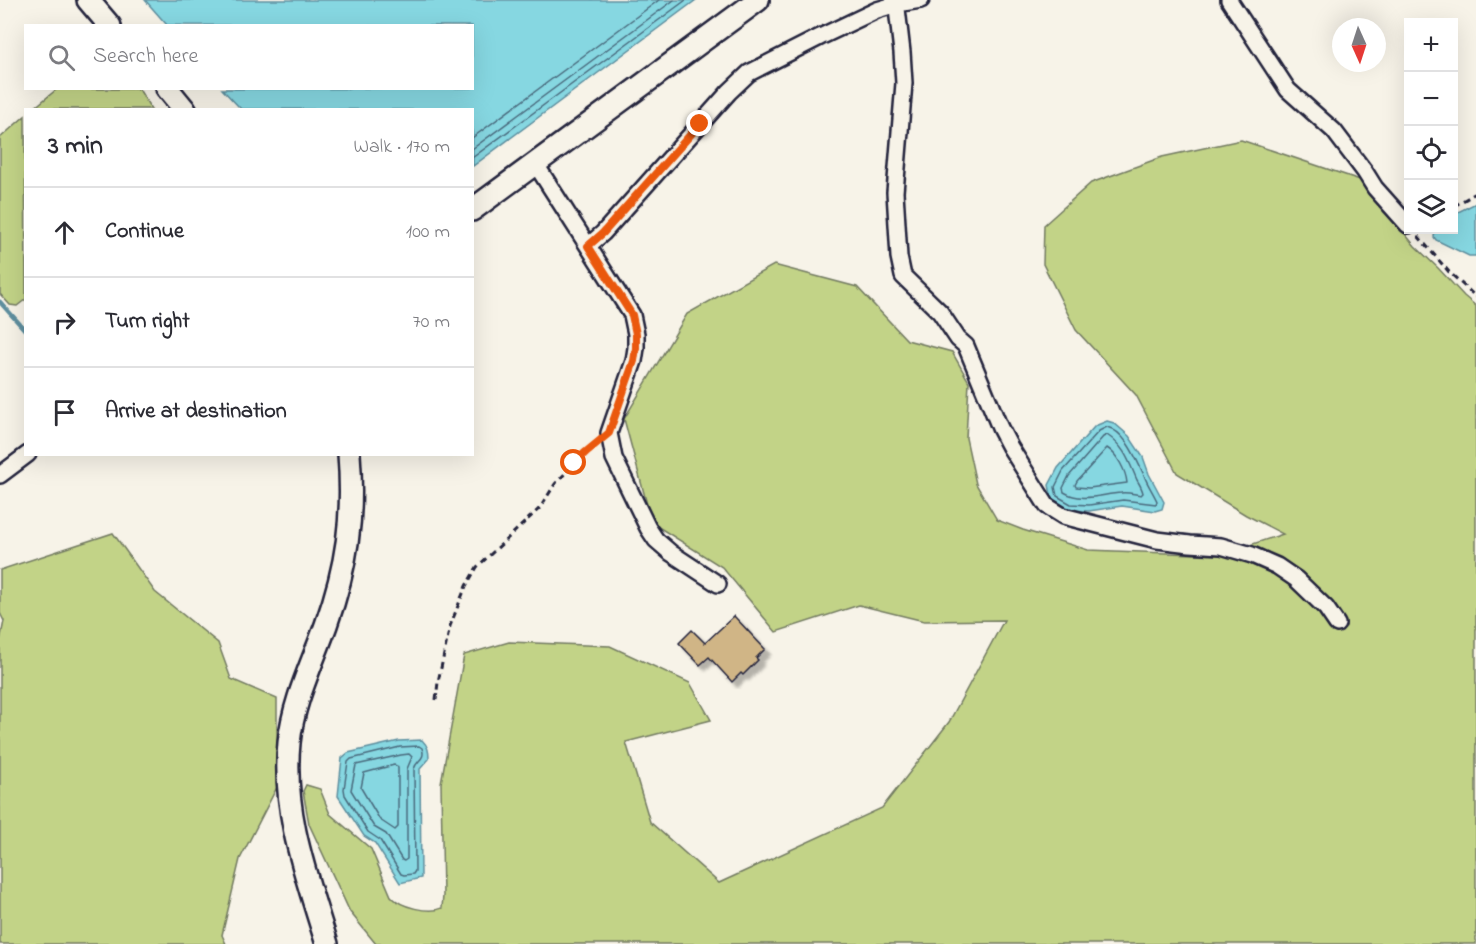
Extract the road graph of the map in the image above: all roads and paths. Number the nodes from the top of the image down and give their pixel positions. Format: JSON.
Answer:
{"nodes":[{"id":1,"x":88,"y":0,"type":"edge"},
{"id":2,"x":758,"y":0,"type":"edge"},
{"id":3,"x":921,"y":0,"type":"edge"},
{"id":4,"x":1229,"y":0,"type":"edge"},
{"id":5,"x":896,"y":2,"type":"edge"},
{"id":6,"x":109,"y":24,"type":"edge"},
{"id":7,"x":168,"y":90,"type":"edge"},
{"id":8,"x":183,"y":108,"type":"edge"},
{"id":9,"x":535,"y":163,"type":"junction"},
{"id":10,"x":1476,"y":193,"type":"edge"},
{"id":11,"x":1458,"y":204,"type":"edge"},
{"id":12,"x":474,"y":209,"type":"edge"},
{"id":13,"x":1404,"y":220,"type":"edge"},
{"id":14,"x":1416,"y":234,"type":"edge"},
{"id":15,"x":588,"y":246,"type":"junction"},
{"id":16,"x":1476,"y":297,"type":"edge"},
{"id":17,"x":609,"y":433,"type":"junction"},
{"id":18,"x":25,"y":456,"type":"edge"},
{"id":19,"x":350,"y":456,"type":"edge"},
{"id":20,"x":0,"y":475,"type":"edge"},
{"id":21,"x":718,"y":584,"type":"dead end"},
{"id":22,"x":1337,"y":624,"type":"dead end"},
{"id":23,"x":436,"y":700,"type":"dead end"},
{"id":24,"x":327,"y":944,"type":"edge"}],
"edges":[{"from":1,"to":6,"type":"street"},
{"from":2,"to":9,"type":"street"},
{"from":3,"to":5,"type":"street"},
{"from":4,"to":13,"type":"street"},
{"from":5,"to":15,"type":"street"},
{"from":5,"to":22,"type":"street"},
{"from":7,"to":8,"type":"street"},
{"from":9,"to":12,"type":"street"},
{"from":9,"to":15,"type":"street"},
{"from":10,"to":11,"type":"path"},
{"from":14,"to":16,"type":"path"},
{"from":15,"to":17,"type":"street"},
{"from":17,"to":21,"type":"street"},
{"from":17,"to":23,"type":"path"},
{"from":18,"to":20,"type":"street"},
{"from":19,"to":24,"type":"street"}]}
